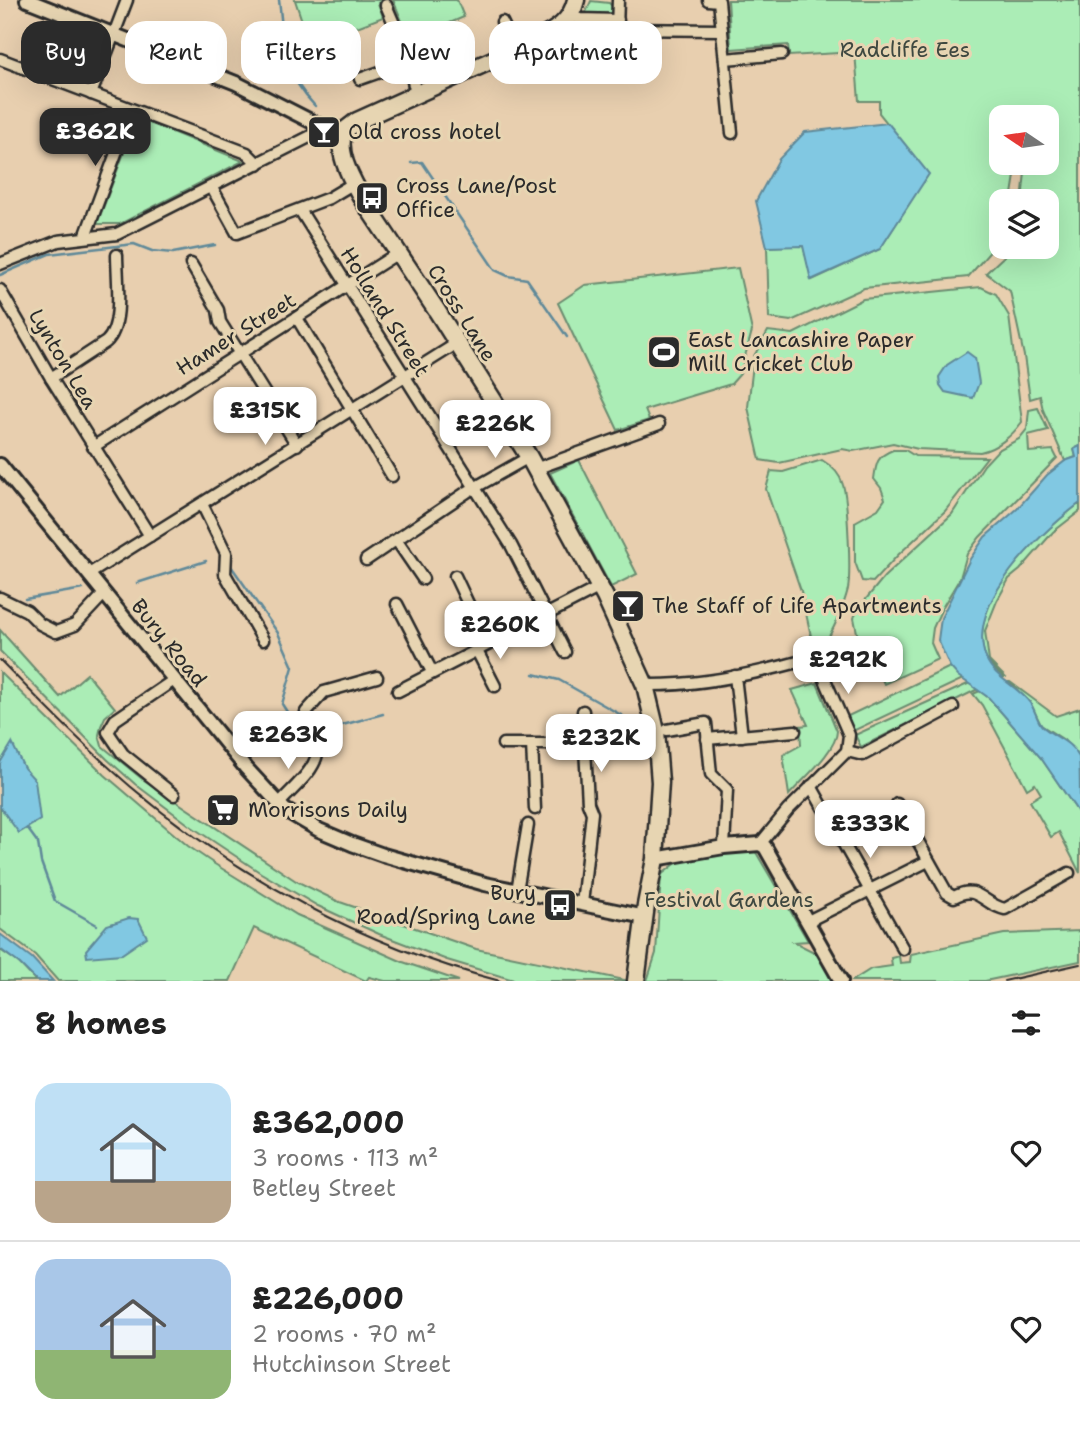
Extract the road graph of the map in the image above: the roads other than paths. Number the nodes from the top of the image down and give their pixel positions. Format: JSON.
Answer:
{"nodes":[{"id":1,"x":27,"y":0,"type":"edge"},
{"id":2,"x":127,"y":0,"type":"edge"},
{"id":3,"x":576,"y":0,"type":"edge"},
{"id":4,"x":618,"y":0,"type":"edge"},
{"id":5,"x":708,"y":0,"type":"edge"},
{"id":6,"x":719,"y":1,"type":"edge"},
{"id":7,"x":386,"y":5,"type":"dead end"},
{"id":8,"x":570,"y":16,"type":"junction"},
{"id":9,"x":393,"y":21,"type":"edge"},
{"id":10,"x":566,"y":21,"type":"edge"},
{"id":11,"x":595,"y":21,"type":"edge"},
{"id":12,"x":617,"y":21,"type":"edge"},
{"id":13,"x":662,"y":27,"type":"edge"},
{"id":14,"x":722,"y":30,"type":"junction"},
{"id":15,"x":114,"y":34,"type":"junction"},
{"id":16,"x":782,"y":54,"type":"dead end"},
{"id":17,"x":725,"y":59,"type":"junction"},
{"id":18,"x":0,"y":60,"type":"edge"},
{"id":19,"x":489,"y":61,"type":"edge"},
{"id":20,"x":414,"y":84,"type":"edge"},
{"id":21,"x":416,"y":93,"type":"junction"},
{"id":22,"x":90,"y":94,"type":"junction"},
{"id":23,"x":132,"y":110,"type":"junction"},
{"id":24,"x":321,"y":127,"type":"junction"},
{"id":25,"x":732,"y":133,"type":"dead end"},
{"id":26,"x":342,"y":137,"type":"junction"},
{"id":27,"x":258,"y":164,"type":"junction"},
{"id":28,"x":354,"y":183,"type":"junction"},
{"id":29,"x":212,"y":188,"type":"junction"},
{"id":30,"x":299,"y":210,"type":"junction"},
{"id":31,"x":85,"y":237,"type":"junction"},
{"id":32,"x":398,"y":253,"type":"junction"},
{"id":33,"x":117,"y":255,"type":"dead end"},
{"id":34,"x":0,"y":264,"type":"edge"},
{"id":35,"x":191,"y":264,"type":"dead end"},
{"id":36,"x":346,"y":286,"type":"junction"},
{"id":37,"x":0,"y":290,"type":"edge"},
{"id":38,"x":297,"y":318,"type":"junction"},
{"id":39,"x":456,"y":344,"type":"junction"},
{"id":40,"x":239,"y":353,"type":"junction"},
{"id":41,"x":51,"y":378,"type":"junction"},
{"id":42,"x":404,"y":379,"type":"junction"},
{"id":43,"x":353,"y":410,"type":"junction"},
{"id":44,"x":659,"y":424,"type":"dead end"},
{"id":45,"x":297,"y":444,"type":"junction"},
{"id":46,"x":93,"y":447,"type":"junction"},
{"id":47,"x":532,"y":463,"type":"junction"},
{"id":48,"x":0,"y":465,"type":"edge"},
{"id":49,"x":392,"y":476,"type":"dead end"},
{"id":50,"x":475,"y":488,"type":"junction"},
{"id":51,"x":202,"y":504,"type":"junction"},
{"id":52,"x":150,"y":536,"type":"junction"},
{"id":53,"x":397,"y":541,"type":"junction"},
{"id":54,"x":366,"y":560,"type":"dead end"},
{"id":55,"x":89,"y":574,"type":"junction"},
{"id":56,"x":454,"y":576,"type":"dead end"},
{"id":57,"x":423,"y":579,"type":"dead end"},
{"id":58,"x":600,"y":587,"type":"junction"},
{"id":59,"x":104,"y":594,"type":"junction"},
{"id":60,"x":0,"y":598,"type":"edge"},
{"id":61,"x":397,"y":604,"type":"dead end"},
{"id":62,"x":546,"y":614,"type":"junction"},
{"id":63,"x":263,"y":640,"type":"dead end"},
{"id":64,"x":487,"y":644,"type":"junction"},
{"id":65,"x":810,"y":645,"type":"dead end"},
{"id":66,"x":476,"y":649,"type":"junction"},
{"id":67,"x":565,"y":652,"type":"dead end"},
{"id":68,"x":809,"y":659,"type":"dead end"},
{"id":69,"x":432,"y":672,"type":"junction"},
{"id":70,"x":735,"y":676,"type":"junction"},
{"id":71,"x":377,"y":677,"type":"dead end"},
{"id":72,"x":174,"y":680,"type":"junction"},
{"id":73,"x":645,"y":685,"type":"junction"},
{"id":74,"x":495,"y":687,"type":"dead end"},
{"id":75,"x":398,"y":691,"type":"dead end"},
{"id":76,"x":953,"y":707,"type":"dead end"},
{"id":77,"x":583,"y":711,"type":"dead end"},
{"id":78,"x":794,"y":731,"type":"dead end"},
{"id":79,"x":662,"y":734,"type":"junction"},
{"id":80,"x":742,"y":736,"type":"junction"},
{"id":81,"x":708,"y":739,"type":"junction"},
{"id":82,"x":503,"y":744,"type":"dead end"},
{"id":83,"x":532,"y":744,"type":"junction"},
{"id":84,"x":584,"y":744,"type":"junction"},
{"id":85,"x":846,"y":751,"type":"junction"},
{"id":86,"x":811,"y":786,"type":"junction"},
{"id":87,"x":174,"y":795,"type":"dead end"},
{"id":88,"x":279,"y":804,"type":"junction"},
{"id":89,"x":898,"y":804,"type":"dead end"},
{"id":90,"x":535,"y":809,"type":"dead end"},
{"id":91,"x":528,"y":825,"type":"dead end"},
{"id":92,"x":760,"y":844,"type":"junction"},
{"id":93,"x":724,"y":847,"type":"junction"},
{"id":94,"x":655,"y":859,"type":"junction"},
{"id":95,"x":928,"y":861,"type":"junction"},
{"id":96,"x":1069,"y":873,"type":"dead end"},
{"id":97,"x":870,"y":890,"type":"junction"},
{"id":98,"x":517,"y":891,"type":"junction"},
{"id":99,"x":582,"y":904,"type":"junction"},
{"id":100,"x":645,"y":918,"type":"junction"},
{"id":101,"x":808,"y":921,"type":"junction"},
{"id":102,"x":903,"y":949,"type":"dead end"},
{"id":103,"x":636,"y":981,"type":"edge"},
{"id":104,"x":841,"y":981,"type":"edge"}],
"edges":[{"from":1,"to":15,"type":"street"},
{"from":2,"to":15,"type":"street"},
{"from":3,"to":8,"type":"main road"},
{"from":4,"to":12,"type":"street"},
{"from":5,"to":6,"type":"street"},
{"from":6,"to":14,"type":"street"},
{"from":7,"to":9,"type":"street"},
{"from":8,"to":10,"type":"main road"},
{"from":8,"to":11,"type":"street"},
{"from":13,"to":14,"type":"street"},
{"from":14,"to":17,"type":"street"},
{"from":15,"to":22,"type":"street"},
{"from":15,"to":24,"type":"street"},
{"from":16,"to":17,"type":"street"},
{"from":17,"to":25,"type":"street"},
{"from":18,"to":22,"type":"street"},
{"from":19,"to":21,"type":"main road"},
{"from":20,"to":21,"type":"street"},
{"from":21,"to":26,"type":"main road"},
{"from":22,"to":23,"type":"street"},
{"from":23,"to":27,"type":"street"},
{"from":23,"to":31,"type":"street"},
{"from":24,"to":26,"type":"street"},
{"from":24,"to":27,"type":"street"},
{"from":26,"to":28,"type":"main road","name":"Cross Lane"},
{"from":27,"to":29,"type":"street"},
{"from":28,"to":30,"type":"street"},
{"from":28,"to":32,"type":"main road","name":"Cross Lane"},
{"from":29,"to":30,"type":"street"},
{"from":29,"to":31,"type":"street"},
{"from":30,"to":36,"type":"street","name":"Holland Street"},
{"from":31,"to":34,"type":"street"},
{"from":32,"to":36,"type":"street","name":"Hamer Street"},
{"from":32,"to":39,"type":"main road","name":"Cross Lane"},
{"from":33,"to":41,"type":"street"},
{"from":35,"to":40,"type":"street"},
{"from":36,"to":38,"type":"street","name":"Hamer Street"},
{"from":36,"to":42,"type":"street","name":"Holland Street"},
{"from":37,"to":41,"type":"street","name":"Lynton Lea"},
{"from":38,"to":40,"type":"street","name":"Hamer Street"},
{"from":38,"to":43,"type":"street"},
{"from":39,"to":42,"type":"street"},
{"from":39,"to":47,"type":"main road","name":"Cross Lane"},
{"from":40,"to":45,"type":"street"},
{"from":40,"to":46,"type":"street","name":"Hamer Street"},
{"from":41,"to":46,"type":"street","name":"Lynton Lea"},
{"from":42,"to":43,"type":"street"},
{"from":42,"to":50,"type":"street","name":"Holland Street"},
{"from":43,"to":45,"type":"street"},
{"from":43,"to":49,"type":"street"},
{"from":44,"to":47,"type":"street"},
{"from":45,"to":51,"type":"street"},
{"from":46,"to":52,"type":"street","name":"Lynton Lea"},
{"from":47,"to":50,"type":"street"},
{"from":47,"to":58,"type":"main road","name":"Cross Lane"},
{"from":48,"to":55,"type":"street","name":"Bury Road"},
{"from":50,"to":53,"type":"street"},
{"from":50,"to":62,"type":"street","name":"Holland Street"},
{"from":51,"to":52,"type":"street"},
{"from":51,"to":63,"type":"street"},
{"from":52,"to":55,"type":"street"},
{"from":53,"to":54,"type":"street"},
{"from":53,"to":57,"type":"street"},
{"from":55,"to":59,"type":"street","name":"Bury Road"},
{"from":56,"to":64,"type":"street"},
{"from":58,"to":62,"type":"street"},
{"from":58,"to":73,"type":"main road","name":"Cross Lane"},
{"from":59,"to":60,"type":"street"},
{"from":59,"to":72,"type":"street","name":"Bury Road"},
{"from":61,"to":69,"type":"street"},
{"from":62,"to":64,"type":"street"},
{"from":62,"to":67,"type":"street","name":"Holland Street"},
{"from":64,"to":66,"type":"street"},
{"from":65,"to":85,"type":"street"},
{"from":66,"to":69,"type":"street"},
{"from":66,"to":74,"type":"street"},
{"from":68,"to":70,"type":"street"},
{"from":69,"to":75,"type":"street"},
{"from":70,"to":73,"type":"street"},
{"from":70,"to":80,"type":"street"},
{"from":71,"to":88,"type":"street"},
{"from":72,"to":87,"type":"street"},
{"from":72,"to":88,"type":"street","name":"Bury Road"},
{"from":73,"to":79,"type":"main road","name":"Cross Lane"},
{"from":76,"to":85,"type":"street"},
{"from":77,"to":84,"type":"street"},
{"from":78,"to":80,"type":"street"},
{"from":79,"to":81,"type":"street"},
{"from":79,"to":84,"type":"street"},
{"from":79,"to":94,"type":"main road","name":"Cross Lane"},
{"from":80,"to":81,"type":"street"},
{"from":81,"to":93,"type":"street"},
{"from":82,"to":83,"type":"street"},
{"from":83,"to":84,"type":"street"},
{"from":83,"to":90,"type":"street"},
{"from":84,"to":99,"type":"street"},
{"from":85,"to":86,"type":"street"},
{"from":86,"to":92,"type":"street"},
{"from":86,"to":97,"type":"street"},
{"from":88,"to":98,"type":"street","name":"Bury Road"},
{"from":89,"to":95,"type":"street"},
{"from":91,"to":98,"type":"street"},
{"from":92,"to":93,"type":"street"},
{"from":92,"to":101,"type":"street"},
{"from":93,"to":94,"type":"street"},
{"from":94,"to":100,"type":"main road","name":"Cross Lane"},
{"from":95,"to":96,"type":"street"},
{"from":95,"to":97,"type":"street"},
{"from":97,"to":101,"type":"street"},
{"from":97,"to":102,"type":"street"},
{"from":98,"to":99,"type":"street","name":"Bury Road"},
{"from":99,"to":100,"type":"street","name":"Bury Road"},
{"from":100,"to":103,"type":"main road","name":"Cross Lane"},
{"from":101,"to":104,"type":"street"}]}
